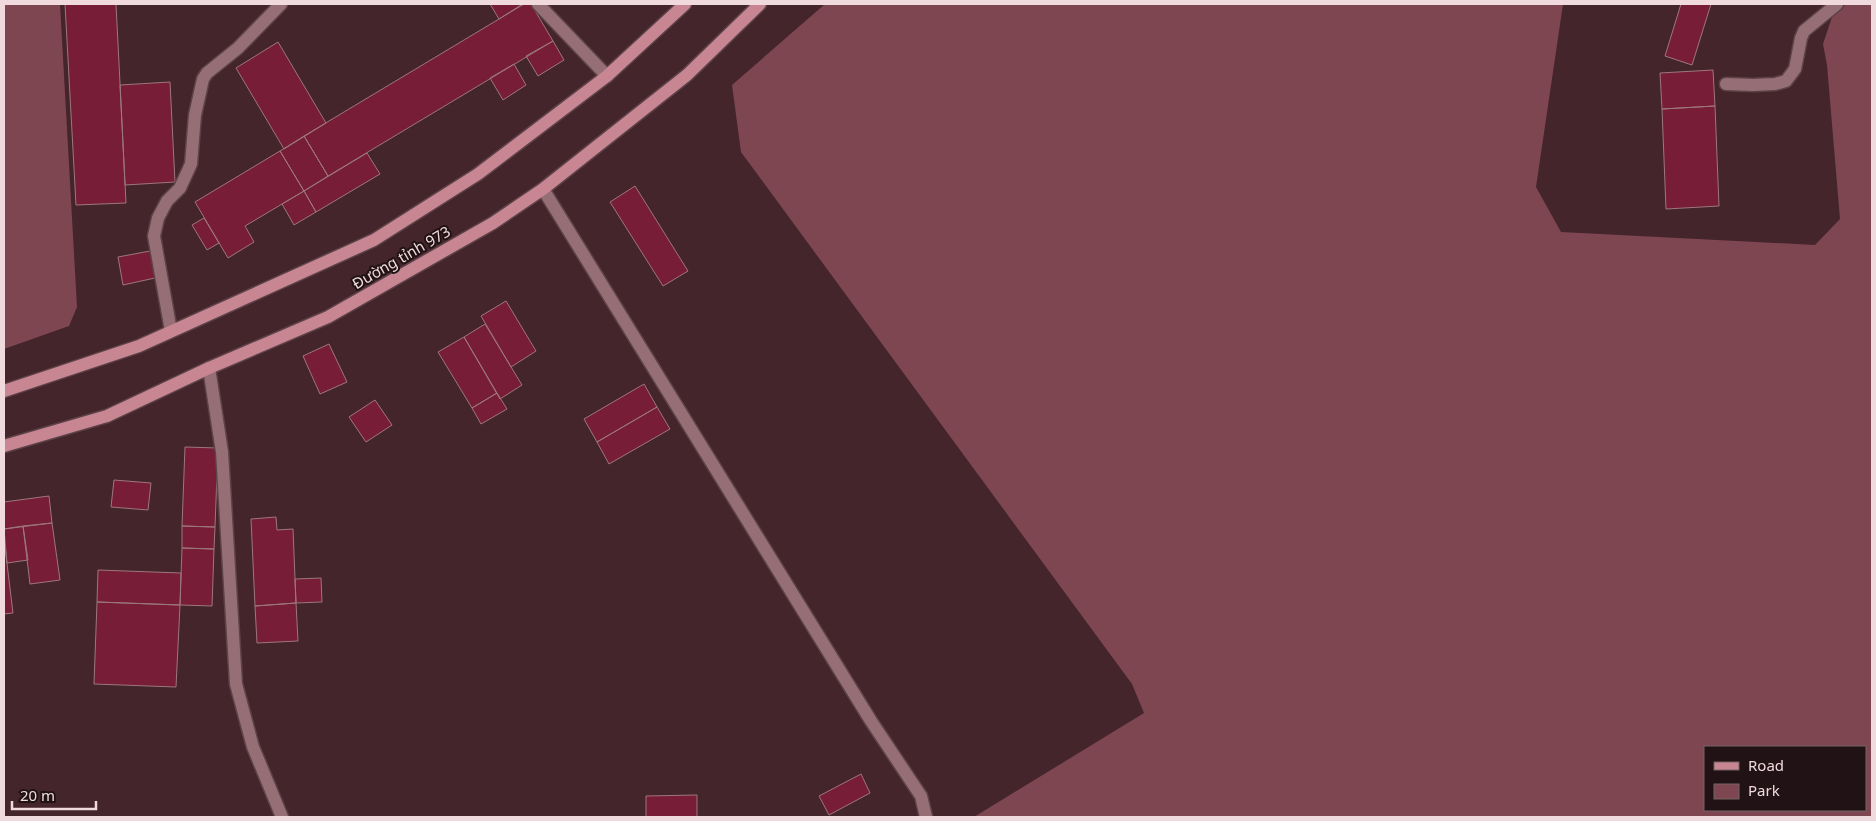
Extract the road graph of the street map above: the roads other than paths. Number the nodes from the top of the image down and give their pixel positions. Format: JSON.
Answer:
{"nodes":[{"id":1,"x":281,"y":4,"type":"edge"},
{"id":2,"x":538,"y":4,"type":"edge"},
{"id":3,"x":685,"y":4,"type":"edge"},
{"id":4,"x":760,"y":4,"type":"edge"},
{"id":5,"x":1837,"y":4,"type":"edge"},
{"id":6,"x":607,"y":76,"type":"junction"},
{"id":7,"x":1726,"y":84,"type":"dead end"},
{"id":8,"x":543,"y":189,"type":"junction"},
{"id":9,"x":171,"y":332,"type":"junction"},
{"id":10,"x":209,"y":368,"type":"junction"},
{"id":11,"x":4,"y":392,"type":"edge"},
{"id":12,"x":4,"y":446,"type":"edge"},
{"id":13,"x":282,"y":817,"type":"edge"},
{"id":14,"x":926,"y":817,"type":"edge"}],
"edges":[{"from":1,"to":9,"type":"street"},
{"from":2,"to":6,"type":"street"},
{"from":3,"to":6,"type":"main road","name":"Đường tỉnh 973"},
{"from":4,"to":8,"type":"main road","name":"Đường tỉnh 973"},
{"from":5,"to":7,"type":"street"},
{"from":6,"to":9,"type":"main road","name":"Đường tỉnh 973"},
{"from":8,"to":10,"type":"main road","name":"Đường tỉnh 973"},
{"from":8,"to":14,"type":"street"},
{"from":9,"to":11,"type":"main road","name":"Đường tỉnh 973"},
{"from":10,"to":12,"type":"main road","name":"Đường tỉnh 973"},
{"from":10,"to":13,"type":"street"}]}
